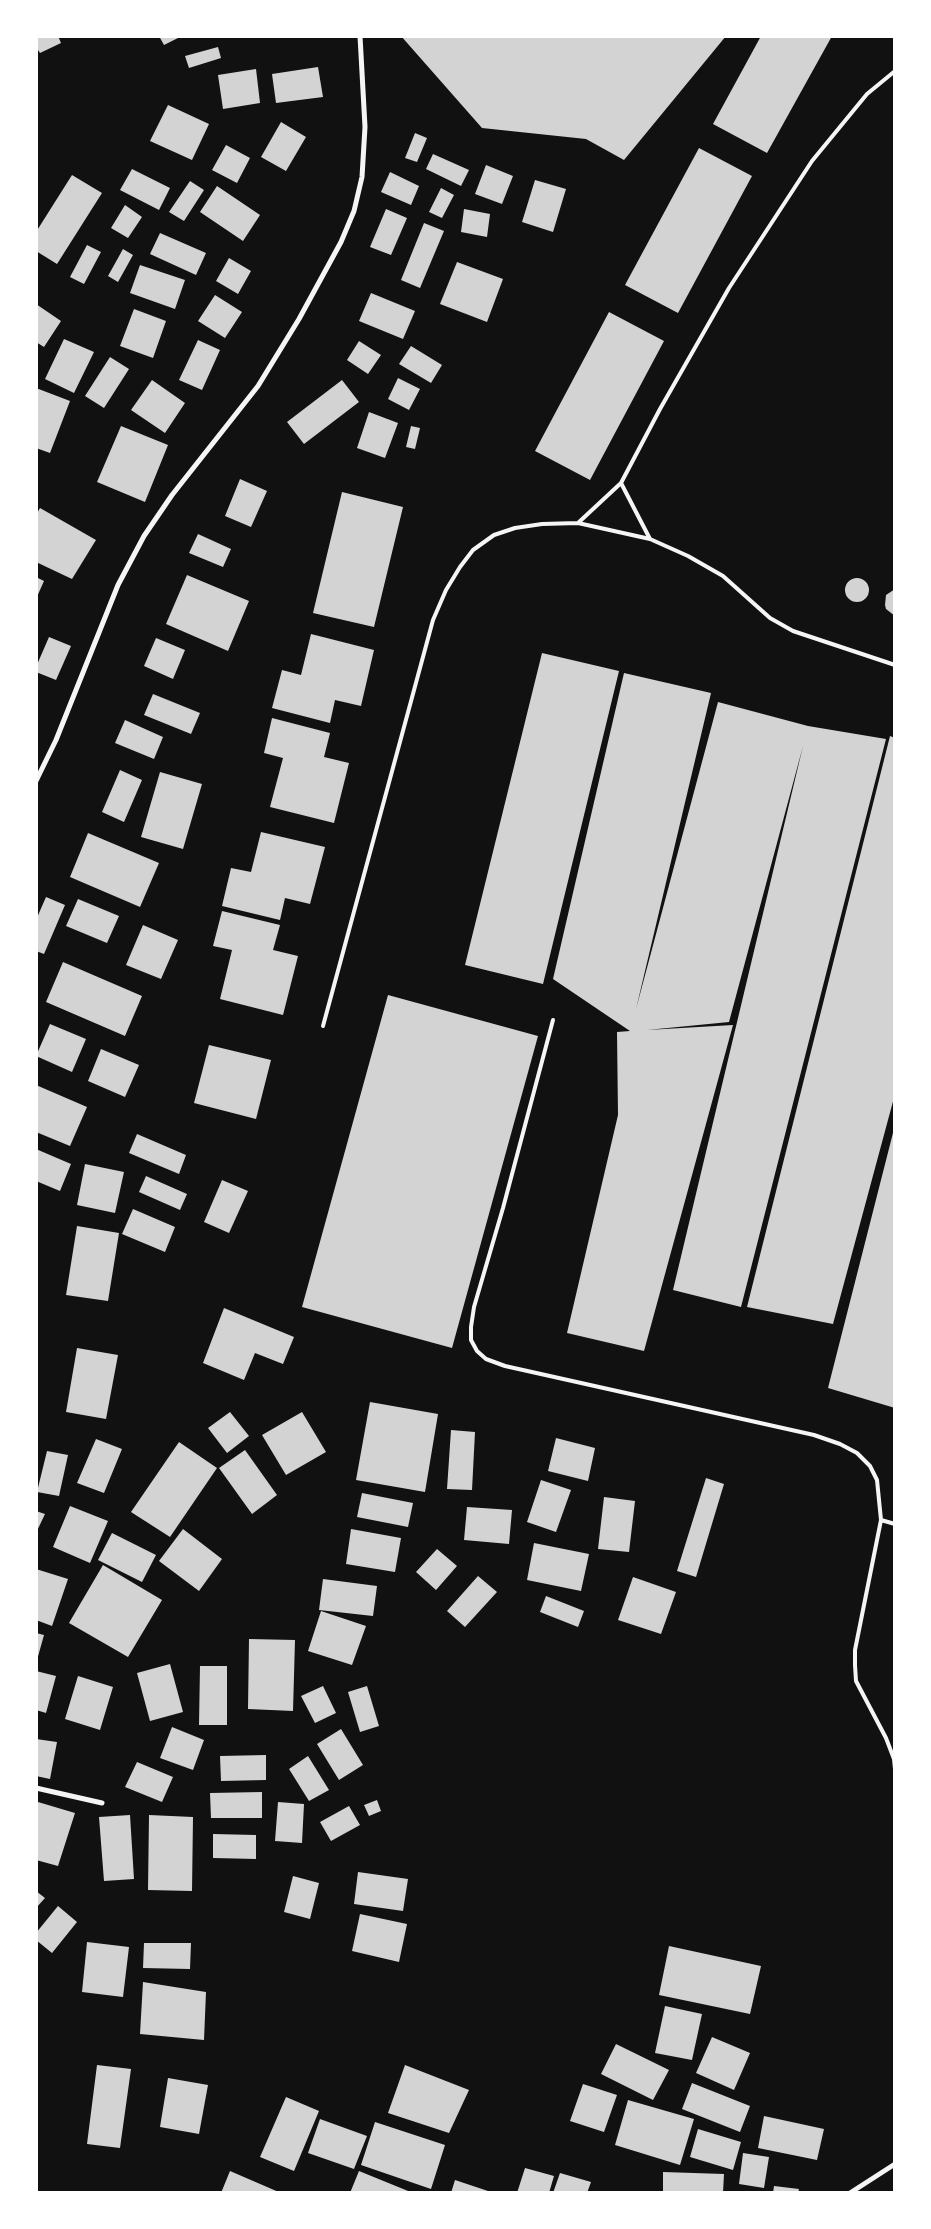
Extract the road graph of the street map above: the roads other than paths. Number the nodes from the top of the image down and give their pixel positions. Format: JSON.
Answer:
{"nodes":[{"id":1,"x":360,"y":36,"type":"edge"},
{"id":2,"x":895,"y":71,"type":"edge"},
{"id":3,"x":621,"y":483,"type":"junction"},
{"id":4,"x":578,"y":523,"type":"junction"},
{"id":5,"x":650,"y":540,"type":"junction"},
{"id":6,"x":895,"y":665,"type":"edge"},
{"id":7,"x":36,"y":780,"type":"edge"},
{"id":8,"x":553,"y":1020,"type":"dead end"},
{"id":9,"x":323,"y":1026,"type":"dead end"},
{"id":10,"x":881,"y":1520,"type":"junction"},
{"id":11,"x":895,"y":1524,"type":"edge"},
{"id":12,"x":895,"y":1769,"type":"edge"},
{"id":13,"x":36,"y":1788,"type":"edge"},
{"id":14,"x":102,"y":1803,"type":"dead end"},
{"id":15,"x":895,"y":2164,"type":"edge"},
{"id":16,"x":850,"y":2193,"type":"edge"}],
"edges":[{"from":1,"to":7,"type":"street"},
{"from":2,"to":3,"type":"lane"},
{"from":3,"to":4,"type":"lane"},
{"from":3,"to":5,"type":"lane"},
{"from":4,"to":5,"type":"lane"},
{"from":4,"to":9,"type":"lane"},
{"from":5,"to":6,"type":"lane"},
{"from":8,"to":10,"type":"lane"},
{"from":10,"to":11,"type":"lane"},
{"from":10,"to":12,"type":"lane"},
{"from":13,"to":14,"type":"street"},
{"from":15,"to":16,"type":"street"}]}
